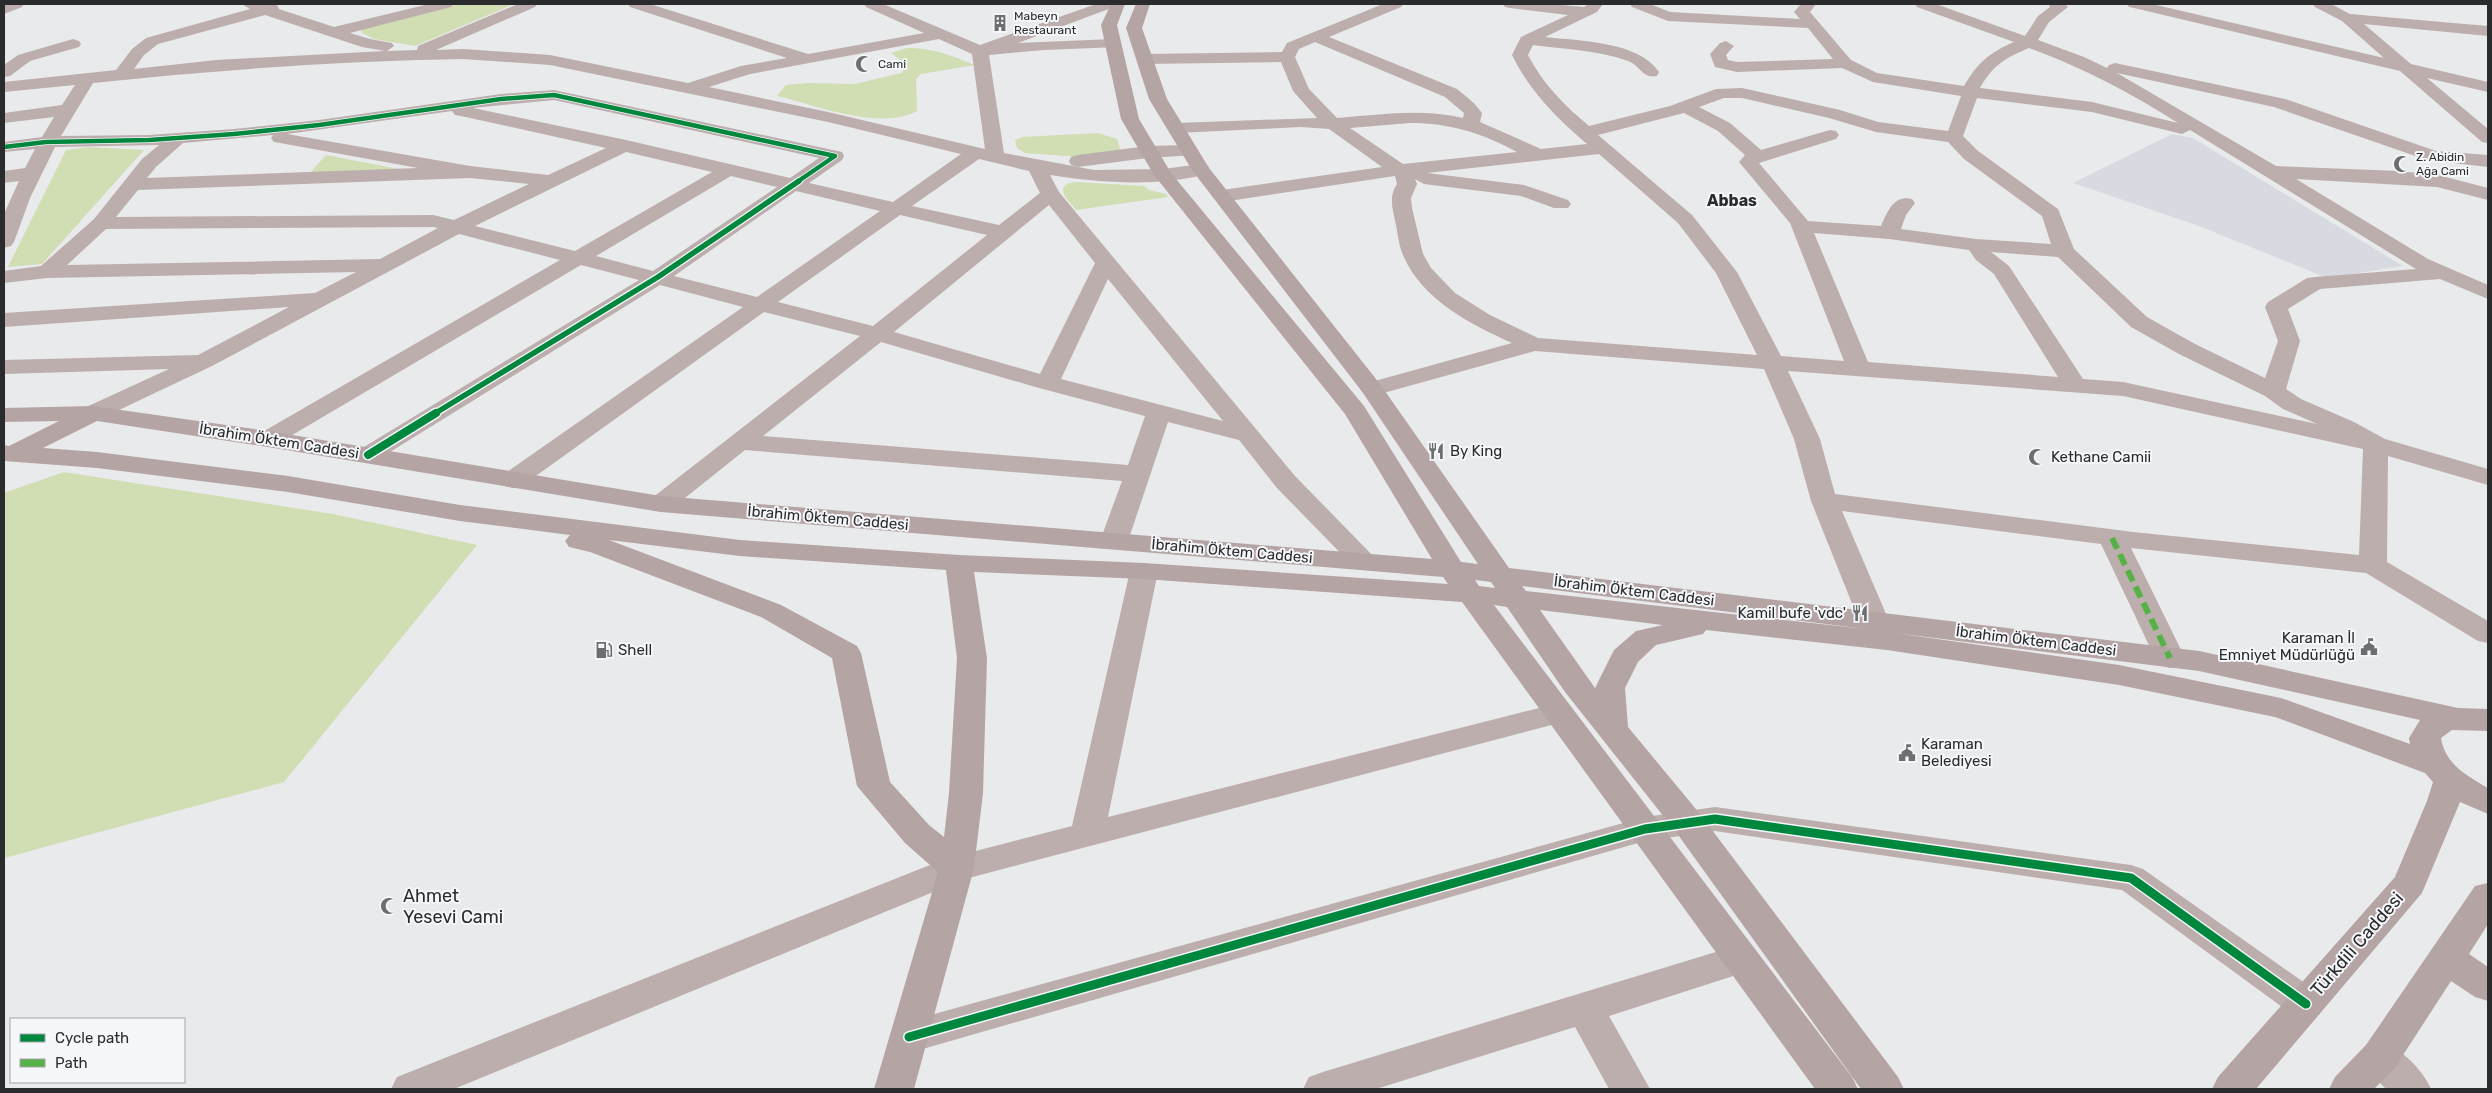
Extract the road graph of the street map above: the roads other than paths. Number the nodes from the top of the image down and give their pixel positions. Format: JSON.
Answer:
{"nodes":[{"id":1,"x":17,"y":4,"type":"edge"},
{"id":2,"x":249,"y":4,"type":"edge"},
{"id":3,"x":288,"y":4,"type":"edge"},
{"id":4,"x":446,"y":4,"type":"edge"},
{"id":5,"x":530,"y":4,"type":"edge"},
{"id":6,"x":635,"y":4,"type":"edge"},
{"id":7,"x":871,"y":4,"type":"edge"},
{"id":8,"x":1109,"y":4,"type":"edge"},
{"id":9,"x":1118,"y":4,"type":"edge"},
{"id":10,"x":1143,"y":4,"type":"edge"},
{"id":11,"x":1396,"y":4,"type":"edge"},
{"id":12,"x":1510,"y":4,"type":"edge"},
{"id":13,"x":1637,"y":4,"type":"edge"},
{"id":14,"x":1809,"y":4,"type":"edge"},
{"id":15,"x":1922,"y":4,"type":"edge"},
{"id":16,"x":2056,"y":4,"type":"edge"},
{"id":17,"x":2137,"y":4,"type":"edge"},
{"id":18,"x":2317,"y":4,"type":"edge"},
{"id":19,"x":1591,"y":8,"type":"edge"},
{"id":20,"x":4,"y":9,"type":"edge"},
{"id":21,"x":269,"y":9,"type":"junction"},
{"id":22,"x":2347,"y":18,"type":"junction"},
{"id":23,"x":1811,"y":24,"type":"junction"},
{"id":24,"x":2488,"y":31,"type":"edge"},
{"id":25,"x":335,"y":32,"type":"junction"},
{"id":26,"x":942,"y":34,"type":"junction"},
{"id":27,"x":1316,"y":37,"type":"junction"},
{"id":28,"x":1527,"y":40,"type":"junction"},
{"id":29,"x":2029,"y":42,"type":"junction"},
{"id":30,"x":73,"y":44,"type":"dead end"},
{"id":31,"x":1113,"y":44,"type":"junction"},
{"id":32,"x":1726,"y":46,"type":"dead end"},
{"id":33,"x":420,"y":50,"type":"junction"},
{"id":34,"x":980,"y":51,"type":"junction"},
{"id":35,"x":463,"y":54,"type":"junction"},
{"id":36,"x":1287,"y":57,"type":"junction"},
{"id":37,"x":808,"y":59,"type":"junction"},
{"id":38,"x":1145,"y":59,"type":"junction"},
{"id":39,"x":2078,"y":60,"type":"junction"},
{"id":40,"x":1845,"y":63,"type":"junction"},
{"id":41,"x":2405,"y":67,"type":"junction"},
{"id":42,"x":4,"y":72,"type":"edge"},
{"id":43,"x":1651,"y":72,"type":"dead end"},
{"id":44,"x":122,"y":74,"type":"junction"},
{"id":45,"x":88,"y":78,"type":"junction"},
{"id":46,"x":4,"y":87,"type":"edge"},
{"id":47,"x":2488,"y":87,"type":"edge"},
{"id":48,"x":688,"y":88,"type":"junction"},
{"id":49,"x":1970,"y":92,"type":"junction"},
{"id":50,"x":442,"y":107,"type":"junction"},
{"id":51,"x":1685,"y":107,"type":"junction"},
{"id":52,"x":67,"y":110,"type":"junction"},
{"id":53,"x":4,"y":118,"type":"edge"},
{"id":54,"x":1333,"y":124,"type":"junction"},
{"id":55,"x":1470,"y":125,"type":"junction"},
{"id":56,"x":1176,"y":128,"type":"junction"},
{"id":57,"x":248,"y":132,"type":"junction"},
{"id":58,"x":1584,"y":133,"type":"junction"},
{"id":59,"x":1830,"y":135,"type":"dead end"},
{"id":60,"x":2210,"y":136,"type":"junction"},
{"id":61,"x":1954,"y":137,"type":"junction"},
{"id":62,"x":178,"y":138,"type":"junction"},
{"id":63,"x":2488,"y":138,"type":"edge"},
{"id":64,"x":46,"y":142,"type":"junction"},
{"id":65,"x":626,"y":145,"type":"junction"},
{"id":66,"x":4,"y":147,"type":"edge"},
{"id":67,"x":1601,"y":148,"type":"junction"},
{"id":68,"x":1148,"y":152,"type":"junction"},
{"id":69,"x":985,"y":154,"type":"junction"},
{"id":70,"x":1540,"y":156,"type":"junction"},
{"id":71,"x":1758,"y":157,"type":"junction"},
{"id":72,"x":1195,"y":161,"type":"junction"},
{"id":73,"x":2488,"y":161,"type":"edge"},
{"id":74,"x":1028,"y":165,"type":"junction"},
{"id":75,"x":728,"y":170,"type":"junction"},
{"id":76,"x":470,"y":172,"type":"junction"},
{"id":77,"x":2270,"y":172,"type":"junction"},
{"id":78,"x":32,"y":173,"type":"junction"},
{"id":79,"x":1402,"y":173,"type":"junction"},
{"id":80,"x":1163,"y":175,"type":"junction"},
{"id":81,"x":4,"y":177,"type":"edge"},
{"id":82,"x":550,"y":181,"type":"junction"},
{"id":83,"x":132,"y":184,"type":"junction"},
{"id":84,"x":792,"y":186,"type":"junction"},
{"id":85,"x":1050,"y":194,"type":"junction"},
{"id":86,"x":2488,"y":194,"type":"edge"},
{"id":87,"x":1222,"y":196,"type":"junction"},
{"id":88,"x":1905,"y":203,"type":"dead end"},
{"id":89,"x":1561,"y":204,"type":"dead end"},
{"id":90,"x":9,"y":208,"type":"edge"},
{"id":91,"x":894,"y":208,"type":"junction"},
{"id":92,"x":101,"y":223,"type":"junction"},
{"id":93,"x":458,"y":226,"type":"junction"},
{"id":94,"x":1801,"y":226,"type":"junction"},
{"id":95,"x":1003,"y":232,"type":"junction"},
{"id":96,"x":1889,"y":233,"type":"junction"},
{"id":97,"x":4,"y":242,"type":"edge"},
{"id":98,"x":1976,"y":245,"type":"junction"},
{"id":99,"x":2064,"y":251,"type":"junction"},
{"id":100,"x":578,"y":257,"type":"junction"},
{"id":101,"x":1106,"y":262,"type":"junction"},
{"id":102,"x":385,"y":264,"type":"junction"},
{"id":103,"x":47,"y":272,"type":"junction"},
{"id":104,"x":2442,"y":273,"type":"junction"},
{"id":105,"x":4,"y":277,"type":"edge"},
{"id":106,"x":658,"y":277,"type":"junction"},
{"id":107,"x":2488,"y":293,"type":"edge"},
{"id":108,"x":321,"y":299,"type":"junction"},
{"id":109,"x":759,"y":304,"type":"junction"},
{"id":110,"x":4,"y":320,"type":"edge"},
{"id":111,"x":877,"y":334,"type":"junction"},
{"id":112,"x":1534,"y":344,"type":"junction"},
{"id":113,"x":204,"y":360,"type":"junction"},
{"id":114,"x":1773,"y":363,"type":"junction"},
{"id":115,"x":4,"y":367,"type":"edge"},
{"id":116,"x":1859,"y":368,"type":"junction"},
{"id":117,"x":1047,"y":383,"type":"junction"},
{"id":118,"x":2075,"y":385,"type":"junction"},
{"id":119,"x":1372,"y":389,"type":"junction"},
{"id":120,"x":2273,"y":390,"type":"junction"},
{"id":121,"x":1159,"y":412,"type":"junction"},
{"id":122,"x":93,"y":413,"type":"junction"},
{"id":123,"x":4,"y":415,"type":"edge"},
{"id":124,"x":1247,"y":435,"type":"junction"},
{"id":125,"x":268,"y":439,"type":"junction"},
{"id":126,"x":741,"y":442,"type":"junction"},
{"id":127,"x":2376,"y":444,"type":"junction"},
{"id":128,"x":368,"y":455,"type":"junction"},
{"id":129,"x":7,"y":456,"type":"edge"},
{"id":130,"x":1137,"y":474,"type":"junction"},
{"id":131,"x":2488,"y":477,"type":"edge"},
{"id":132,"x":513,"y":480,"type":"junction"},
{"id":133,"x":1824,"y":501,"type":"junction"},
{"id":134,"x":661,"y":504,"type":"junction"},
{"id":135,"x":460,"y":513,"type":"junction"},
{"id":136,"x":2112,"y":538,"type":"junction"},
{"id":137,"x":1114,"y":541,"type":"junction"},
{"id":138,"x":1365,"y":562,"type":"junction"},
{"id":139,"x":958,"y":563,"type":"junction"},
{"id":140,"x":2373,"y":565,"type":"junction"},
{"id":141,"x":1452,"y":569,"type":"junction"},
{"id":142,"x":1144,"y":571,"type":"junction"},
{"id":143,"x":1499,"y":575,"type":"junction"},
{"id":144,"x":1472,"y":594,"type":"junction"},
{"id":145,"x":1520,"y":602,"type":"junction"},
{"id":146,"x":1715,"y":622,"type":"junction"},
{"id":147,"x":1881,"y":631,"type":"junction"},
{"id":148,"x":2488,"y":634,"type":"edge"},
{"id":149,"x":2170,"y":658,"type":"junction"},
{"id":150,"x":1559,"y":713,"type":"junction"},
{"id":151,"x":2478,"y":718,"type":"edge"},
{"id":152,"x":1612,"y":728,"type":"junction"},
{"id":153,"x":2443,"y":772,"type":"junction"},
{"id":154,"x":2488,"y":802,"type":"edge"},
{"id":155,"x":1688,"y":823,"type":"junction"},
{"id":156,"x":1645,"y":829,"type":"junction"},
{"id":157,"x":1086,"y":834,"type":"junction"},
{"id":158,"x":957,"y":868,"type":"junction"},
{"id":159,"x":2488,"y":896,"type":"edge"},
{"id":160,"x":2446,"y":958,"type":"junction"},
{"id":161,"x":1742,"y":959,"type":"junction"},
{"id":162,"x":2488,"y":986,"type":"edge"},
{"id":163,"x":2306,"y":1004,"type":"junction"},
{"id":164,"x":1584,"y":1008,"type":"junction"},
{"id":165,"x":909,"y":1037,"type":"junction"},
{"id":166,"x":2380,"y":1057,"type":"junction"},
{"id":167,"x":426,"y":1086,"type":"edge"},
{"id":168,"x":894,"y":1089,"type":"edge"},
{"id":169,"x":1322,"y":1089,"type":"edge"},
{"id":170,"x":1630,"y":1089,"type":"edge"},
{"id":171,"x":1838,"y":1089,"type":"edge"},
{"id":172,"x":1884,"y":1089,"type":"edge"},
{"id":173,"x":2232,"y":1089,"type":"edge"},
{"id":174,"x":2349,"y":1089,"type":"edge"},
{"id":175,"x":2411,"y":1089,"type":"edge"}],
"edges":[{"from":1,"to":20,"type":"street"},
{"from":2,"to":21,"type":"street"},
{"from":3,"to":21,"type":"street"},
{"from":4,"to":25,"type":"street"},
{"from":5,"to":33,"type":"street"},
{"from":6,"to":37,"type":"street"},
{"from":7,"to":26,"type":"street"},
{"from":8,"to":34,"type":"street"},
{"from":9,"to":31,"type":"main road"},
{"from":10,"to":38,"type":"main road"},
{"from":11,"to":27,"type":"street"},
{"from":12,"to":19,"type":"street"},
{"from":13,"to":23,"type":"street"},
{"from":14,"to":23,"type":"street"},
{"from":15,"to":29,"type":"street"},
{"from":16,"to":29,"type":"street"},
{"from":17,"to":41,"type":"street"},
{"from":18,"to":22,"type":"street"},
{"from":19,"to":28,"type":"street"},
{"from":21,"to":25,"type":"street"},
{"from":21,"to":44,"type":"street"},
{"from":22,"to":24,"type":"street"},
{"from":22,"to":41,"type":"street"},
{"from":23,"to":40,"type":"street"},
{"from":25,"to":33,"type":"street"},
{"from":26,"to":34,"type":"street"},
{"from":26,"to":37,"type":"street"},
{"from":27,"to":36,"type":"street"},
{"from":27,"to":55,"type":"street"},
{"from":28,"to":43,"type":"street"},
{"from":28,"to":58,"type":"street"},
{"from":29,"to":39,"type":"street"},
{"from":29,"to":49,"type":"street"},
{"from":30,"to":42,"type":"street"},
{"from":31,"to":34,"type":"street"},
{"from":31,"to":68,"type":"main road"},
{"from":32,"to":40,"type":"street"},
{"from":33,"to":35,"type":"street"},
{"from":34,"to":69,"type":"street"},
{"from":35,"to":44,"type":"street"},
{"from":35,"to":48,"type":"street"},
{"from":36,"to":38,"type":"street"},
{"from":36,"to":54,"type":"street"},
{"from":37,"to":48,"type":"street"},
{"from":38,"to":56,"type":"main road"},
{"from":39,"to":60,"type":"street"},
{"from":39,"to":73,"type":"street"},
{"from":40,"to":49,"type":"street"},
{"from":41,"to":47,"type":"street"},
{"from":41,"to":63,"type":"street"},
{"from":44,"to":45,"type":"street"},
{"from":45,"to":46,"type":"street"},
{"from":45,"to":52,"type":"street"},
{"from":48,"to":69,"type":"street"},
{"from":49,"to":60,"type":"street"},
{"from":49,"to":61,"type":"street"},
{"from":50,"to":57,"type":"street"},
{"from":50,"to":65,"type":"street"},
{"from":50,"to":84,"type":"street"},
{"from":51,"to":58,"type":"street"},
{"from":51,"to":61,"type":"street"},
{"from":51,"to":71,"type":"street"},
{"from":52,"to":53,"type":"street"},
{"from":52,"to":64,"type":"street"},
{"from":54,"to":55,"type":"street"},
{"from":54,"to":56,"type":"street"},
{"from":54,"to":79,"type":"street"},
{"from":55,"to":70,"type":"street"},
{"from":56,"to":72,"type":"main road"},
{"from":57,"to":62,"type":"street"},
{"from":57,"to":76,"type":"street"},
{"from":58,"to":67,"type":"street"},
{"from":59,"to":71,"type":"street"},
{"from":60,"to":77,"type":"street"},
{"from":61,"to":99,"type":"street"},
{"from":62,"to":64,"type":"street"},
{"from":62,"to":83,"type":"street"},
{"from":64,"to":66,"type":"street"},
{"from":64,"to":78,"type":"street"},
{"from":65,"to":75,"type":"street"},
{"from":65,"to":82,"type":"street"},
{"from":67,"to":70,"type":"street"},
{"from":67,"to":114,"type":"street"},
{"from":68,"to":72,"type":"street"},
{"from":68,"to":74,"type":"street"},
{"from":68,"to":80,"type":"main road"},
{"from":69,"to":74,"type":"street"},
{"from":69,"to":91,"type":"street"},
{"from":70,"to":79,"type":"street"},
{"from":71,"to":94,"type":"street"},
{"from":72,"to":80,"type":"street"},
{"from":72,"to":87,"type":"main road"},
{"from":74,"to":80,"type":"street"},
{"from":74,"to":85,"type":"street"},
{"from":75,"to":84,"type":"street"},
{"from":75,"to":100,"type":"street"},
{"from":76,"to":82,"type":"street"},
{"from":76,"to":83,"type":"street"},
{"from":77,"to":86,"type":"street"},
{"from":77,"to":104,"type":"street"},
{"from":78,"to":81,"type":"street"},
{"from":78,"to":90,"type":"street"},
{"from":79,"to":87,"type":"street"},
{"from":79,"to":89,"type":"street"},
{"from":79,"to":112,"type":"street"},
{"from":80,"to":141,"type":"main road"},
{"from":82,"to":93,"type":"street"},
{"from":83,"to":92,"type":"street"},
{"from":84,"to":91,"type":"street"},
{"from":84,"to":106,"type":"street"},
{"from":85,"to":95,"type":"street"},
{"from":85,"to":101,"type":"street"},
{"from":87,"to":119,"type":"main road"},
{"from":88,"to":96,"type":"street"},
{"from":90,"to":97,"type":"street"},
{"from":91,"to":95,"type":"street"},
{"from":91,"to":109,"type":"street"},
{"from":92,"to":93,"type":"street"},
{"from":92,"to":103,"type":"street"},
{"from":93,"to":100,"type":"street"},
{"from":93,"to":102,"type":"street"},
{"from":94,"to":96,"type":"street"},
{"from":94,"to":116,"type":"street"},
{"from":95,"to":111,"type":"street"},
{"from":96,"to":98,"type":"street"},
{"from":98,"to":99,"type":"street"},
{"from":98,"to":118,"type":"street"},
{"from":99,"to":120,"type":"street"},
{"from":100,"to":106,"type":"street"},
{"from":100,"to":125,"type":"street"},
{"from":101,"to":117,"type":"street"},
{"from":101,"to":124,"type":"street"},
{"from":102,"to":103,"type":"street"},
{"from":102,"to":108,"type":"street"},
{"from":103,"to":105,"type":"street"},
{"from":104,"to":107,"type":"street"},
{"from":104,"to":120,"type":"street"},
{"from":106,"to":109,"type":"street"},
{"from":106,"to":128,"type":"street"},
{"from":108,"to":110,"type":"street"},
{"from":108,"to":113,"type":"street"},
{"from":109,"to":111,"type":"street"},
{"from":109,"to":132,"type":"street"},
{"from":111,"to":117,"type":"street"},
{"from":111,"to":126,"type":"street"},
{"from":112,"to":114,"type":"street"},
{"from":112,"to":119,"type":"street"},
{"from":113,"to":115,"type":"street"},
{"from":113,"to":122,"type":"street"},
{"from":114,"to":116,"type":"street"},
{"from":114,"to":133,"type":"street"},
{"from":116,"to":118,"type":"street"},
{"from":117,"to":121,"type":"street"},
{"from":118,"to":127,"type":"street"},
{"from":119,"to":143,"type":"main road"},
{"from":120,"to":127,"type":"street"},
{"from":121,"to":124,"type":"street"},
{"from":121,"to":130,"type":"street"},
{"from":122,"to":123,"type":"main road","name":"İbrahim Öktem Caddesi"},
{"from":122,"to":125,"type":"main road","name":"İbrahim Öktem Caddesi"},
{"from":122,"to":129,"type":"main road"},
{"from":124,"to":138,"type":"street"},
{"from":125,"to":128,"type":"main road","name":"İbrahim Öktem Caddesi"},
{"from":126,"to":130,"type":"street"},
{"from":126,"to":134,"type":"street"},
{"from":127,"to":131,"type":"street"},
{"from":127,"to":140,"type":"street"},
{"from":128,"to":132,"type":"main road","name":"İbrahim Öktem Caddesi"},
{"from":129,"to":135,"type":"main road","name":"İbrahim Öktem Caddesi"},
{"from":130,"to":137,"type":"street"},
{"from":132,"to":134,"type":"main road","name":"İbrahim Öktem Caddesi"},
{"from":133,"to":136,"type":"street"},
{"from":133,"to":147,"type":"street"},
{"from":134,"to":137,"type":"main road","name":"İbrahim Öktem Caddesi"},
{"from":135,"to":139,"type":"main road","name":"İbrahim Öktem Caddesi"},
{"from":135,"to":158,"type":"main road"},
{"from":136,"to":140,"type":"street"},
{"from":136,"to":149,"type":"street"},
{"from":137,"to":138,"type":"main road","name":"İbrahim Öktem Caddesi"},
{"from":138,"to":141,"type":"main road","name":"İbrahim Öktem Caddesi"},
{"from":139,"to":142,"type":"main road","name":"İbrahim Öktem Caddesi"},
{"from":139,"to":158,"type":"main road"},
{"from":140,"to":148,"type":"street"},
{"from":141,"to":143,"type":"main road","name":"İbrahim Öktem Caddesi"},
{"from":141,"to":144,"type":"main road"},
{"from":142,"to":144,"type":"main road","name":"İbrahim Öktem Caddesi"},
{"from":142,"to":157,"type":"street"},
{"from":143,"to":145,"type":"main road"},
{"from":143,"to":147,"type":"main road","name":"İbrahim Öktem Caddesi"},
{"from":144,"to":145,"type":"main road","name":"İbrahim Öktem Caddesi"},
{"from":144,"to":150,"type":"main road"},
{"from":145,"to":146,"type":"main road","name":"İbrahim Öktem Caddesi"},
{"from":145,"to":152,"type":"main road"},
{"from":146,"to":147,"type":"main road","name":"İbrahim Öktem Caddesi"},
{"from":146,"to":152,"type":"main road"},
{"from":147,"to":149,"type":"main road","name":"İbrahim Öktem Caddesi"},
{"from":147,"to":153,"type":"main road","name":"İbrahim Öktem Caddesi"},
{"from":149,"to":151,"type":"main road","name":"İbrahim Öktem Caddesi"},
{"from":150,"to":156,"type":"main road"},
{"from":150,"to":157,"type":"street"},
{"from":151,"to":153,"type":"main road"},
{"from":152,"to":155,"type":"main road"},
{"from":153,"to":154,"type":"main road","name":"İbrahim Öktem Caddesi"},
{"from":153,"to":163,"type":"main road","name":"Türkdili Caddesi"},
{"from":155,"to":156,"type":"street"},
{"from":155,"to":163,"type":"street"},
{"from":155,"to":172,"type":"main road"},
{"from":156,"to":161,"type":"main road"},
{"from":156,"to":165,"type":"street"},
{"from":157,"to":158,"type":"street"},
{"from":158,"to":165,"type":"main road"},
{"from":158,"to":167,"type":"street"},
{"from":159,"to":160,"type":"main road"},
{"from":160,"to":162,"type":"main road"},
{"from":160,"to":166,"type":"main road"},
{"from":161,"to":164,"type":"street"},
{"from":161,"to":171,"type":"main road"},
{"from":163,"to":173,"type":"main road","name":"Türkdili Caddesi"},
{"from":164,"to":169,"type":"street"},
{"from":164,"to":170,"type":"street"},
{"from":165,"to":168,"type":"main road"},
{"from":166,"to":174,"type":"main road"},
{"from":166,"to":175,"type":"street"}]}
